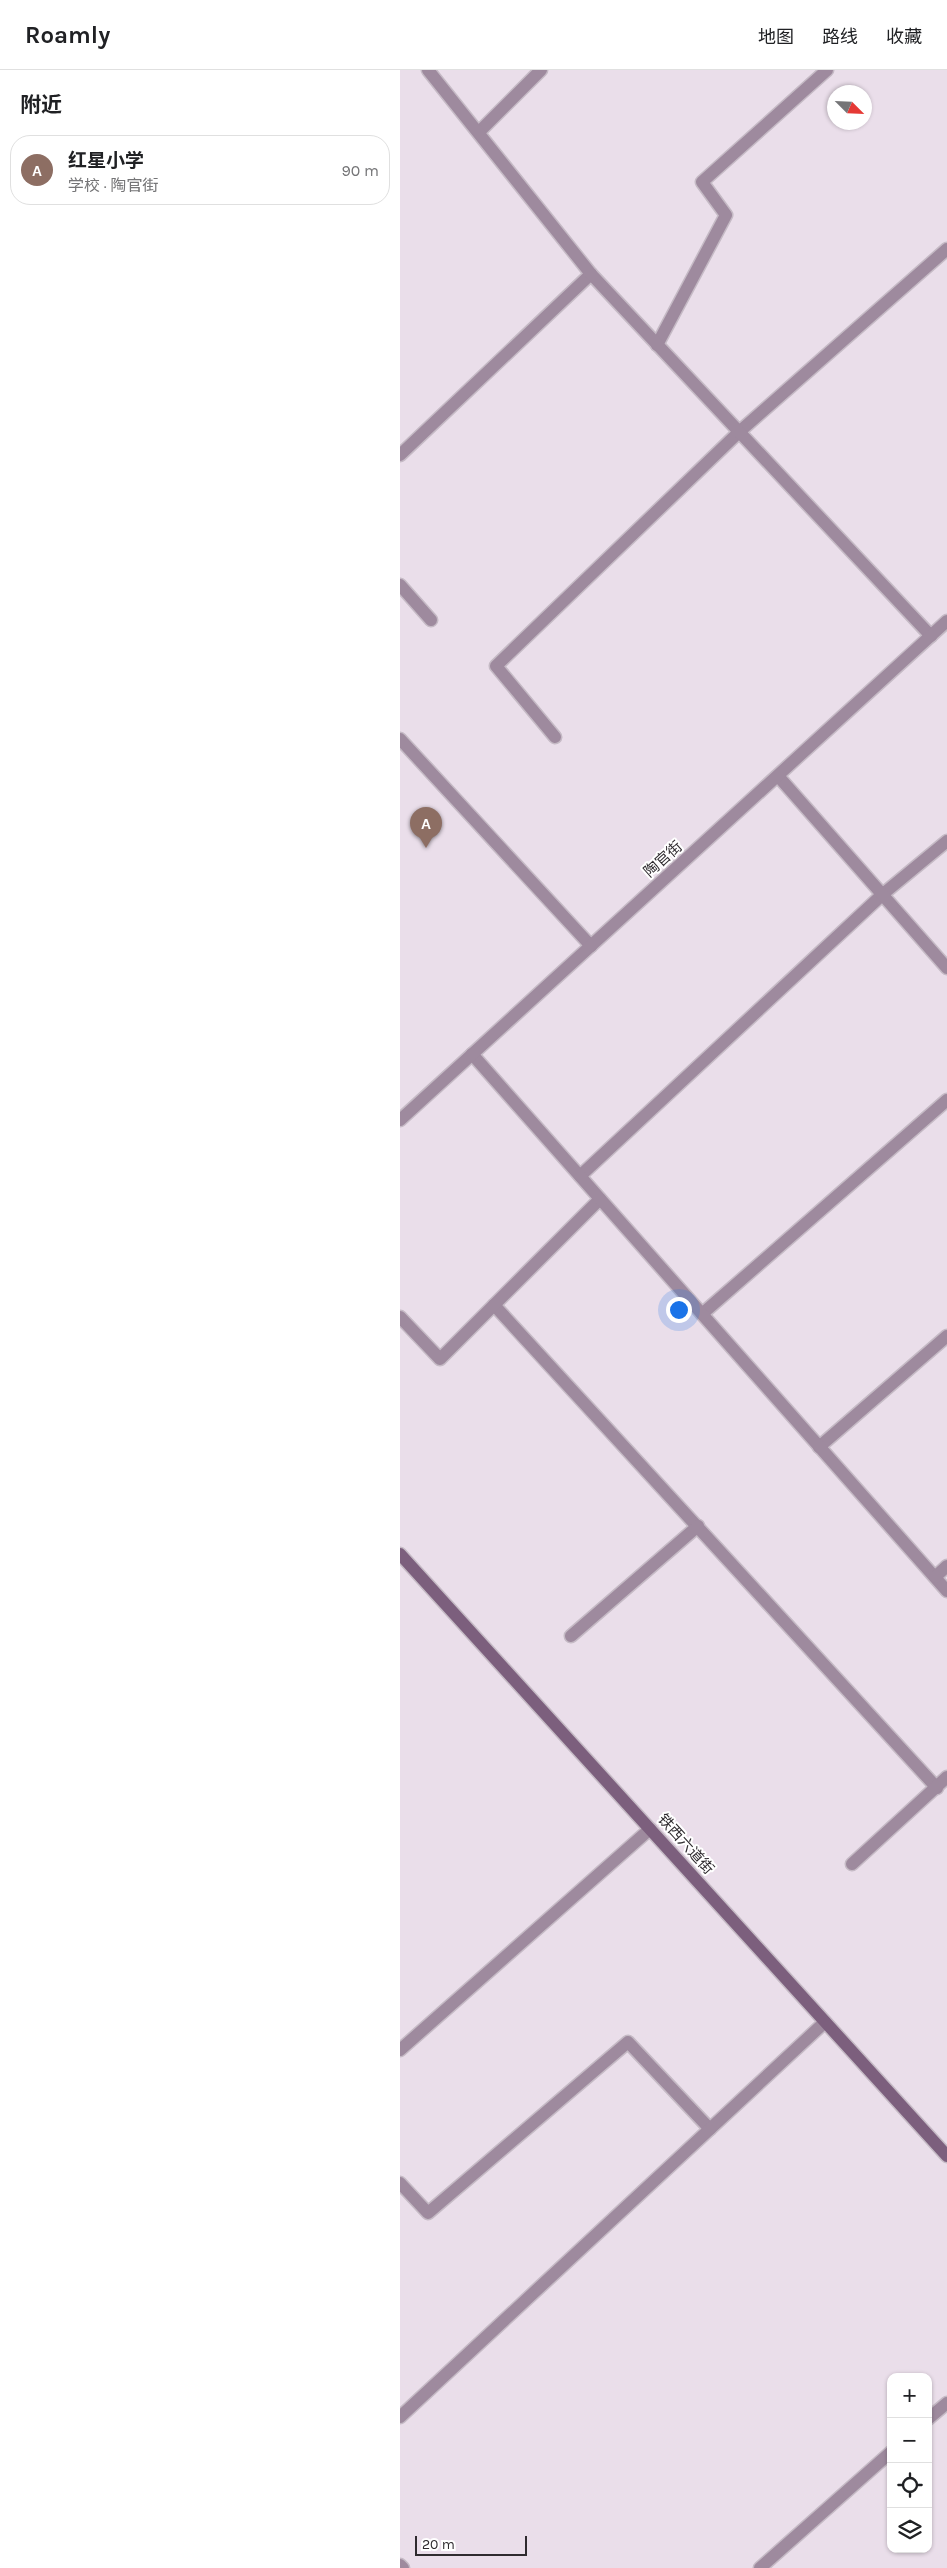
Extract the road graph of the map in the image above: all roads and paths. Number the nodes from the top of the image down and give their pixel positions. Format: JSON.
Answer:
{"nodes":[{"id":1,"x":428,"y":70,"type":"edge"},
{"id":2,"x":541,"y":70,"type":"edge"},
{"id":3,"x":827,"y":70,"type":"edge"},
{"id":4,"x":479,"y":132,"type":"junction"},
{"id":5,"x":947,"y":249,"type":"edge"},
{"id":6,"x":591,"y":274,"type":"junction"},
{"id":7,"x":657,"y":345,"type":"junction"},
{"id":8,"x":739,"y":432,"type":"junction"},
{"id":9,"x":400,"y":454,"type":"edge"},
{"id":10,"x":400,"y":585,"type":"edge"},
{"id":11,"x":431,"y":620,"type":"dead end"},
{"id":12,"x":947,"y":621,"type":"edge"},
{"id":13,"x":931,"y":636,"type":"junction"},
{"id":14,"x":555,"y":737,"type":"dead end"},
{"id":15,"x":400,"y":740,"type":"edge"},
{"id":16,"x":778,"y":776,"type":"junction"},
{"id":17,"x":947,"y":841,"type":"edge"},
{"id":18,"x":883,"y":894,"type":"junction"},
{"id":19,"x":591,"y":946,"type":"junction"},
{"id":20,"x":947,"y":968,"type":"edge"},
{"id":21,"x":472,"y":1054,"type":"junction"},
{"id":22,"x":947,"y":1100,"type":"edge"},
{"id":23,"x":400,"y":1120,"type":"edge"},
{"id":24,"x":580,"y":1176,"type":"junction"},
{"id":25,"x":600,"y":1199,"type":"junction"},
{"id":26,"x":494,"y":1305,"type":"junction"},
{"id":27,"x":702,"y":1314,"type":"junction"},
{"id":28,"x":400,"y":1317,"type":"edge"},
{"id":29,"x":947,"y":1336,"type":"edge"},
{"id":30,"x":819,"y":1447,"type":"junction"},
{"id":31,"x":698,"y":1526,"type":"junction"},
{"id":32,"x":400,"y":1554,"type":"edge"},
{"id":33,"x":947,"y":1566,"type":"edge"},
{"id":34,"x":935,"y":1577,"type":"junction"},
{"id":35,"x":947,"y":1591,"type":"edge"},
{"id":36,"x":572,"y":1636,"type":"dead end"},
{"id":37,"x":947,"y":1777,"type":"edge"},
{"id":38,"x":937,"y":1788,"type":"junction"},
{"id":39,"x":650,"y":1829,"type":"junction"},
{"id":40,"x":852,"y":1864,"type":"dead end"},
{"id":41,"x":825,"y":2022,"type":"junction"},
{"id":42,"x":400,"y":2050,"type":"edge"},
{"id":43,"x":710,"y":2129,"type":"junction"},
{"id":44,"x":947,"y":2156,"type":"edge"},
{"id":45,"x":400,"y":2183,"type":"edge"},
{"id":46,"x":947,"y":2403,"type":"edge"},
{"id":47,"x":400,"y":2417,"type":"edge"},
{"id":48,"x":929,"y":2418,"type":"edge"},
{"id":49,"x":887,"y":2456,"type":"edge"},
{"id":50,"x":400,"y":2565,"type":"edge"},
{"id":51,"x":403,"y":2568,"type":"edge"},
{"id":52,"x":760,"y":2568,"type":"edge"}],
"edges":[{"from":1,"to":4,"type":"street"},
{"from":2,"to":4,"type":"street"},
{"from":3,"to":7,"type":"street"},
{"from":4,"to":6,"type":"street"},
{"from":5,"to":8,"type":"street"},
{"from":6,"to":7,"type":"street"},
{"from":6,"to":9,"type":"street"},
{"from":7,"to":8,"type":"street"},
{"from":8,"to":13,"type":"street"},
{"from":8,"to":14,"type":"street"},
{"from":10,"to":11,"type":"street"},
{"from":12,"to":13,"type":"street","name":"陶官街"},
{"from":13,"to":16,"type":"street","name":"陶官街"},
{"from":15,"to":19,"type":"street"},
{"from":16,"to":18,"type":"street"},
{"from":16,"to":19,"type":"street","name":"陶官街"},
{"from":17,"to":18,"type":"street"},
{"from":18,"to":20,"type":"street"},
{"from":18,"to":24,"type":"street"},
{"from":19,"to":21,"type":"street","name":"陶官街"},
{"from":21,"to":23,"type":"street","name":"陶官街"},
{"from":21,"to":24,"type":"street"},
{"from":22,"to":27,"type":"street"},
{"from":24,"to":25,"type":"street"},
{"from":25,"to":26,"type":"street"},
{"from":25,"to":27,"type":"street"},
{"from":26,"to":28,"type":"street"},
{"from":26,"to":31,"type":"street"},
{"from":27,"to":30,"type":"street"},
{"from":29,"to":30,"type":"street"},
{"from":30,"to":34,"type":"street"},
{"from":31,"to":36,"type":"street"},
{"from":31,"to":38,"type":"street"},
{"from":32,"to":39,"type":"main road","name":"铁西六道街"},
{"from":33,"to":34,"type":"street"},
{"from":34,"to":35,"type":"street"},
{"from":37,"to":38,"type":"street"},
{"from":38,"to":40,"type":"street"},
{"from":39,"to":41,"type":"main road","name":"铁西六道街"},
{"from":39,"to":42,"type":"street"},
{"from":41,"to":43,"type":"street"},
{"from":41,"to":44,"type":"main road","name":"铁西六道街"},
{"from":43,"to":45,"type":"street"},
{"from":43,"to":47,"type":"street"},
{"from":46,"to":48,"type":"street"},
{"from":49,"to":52,"type":"street"},
{"from":50,"to":51,"type":"street"}]}
